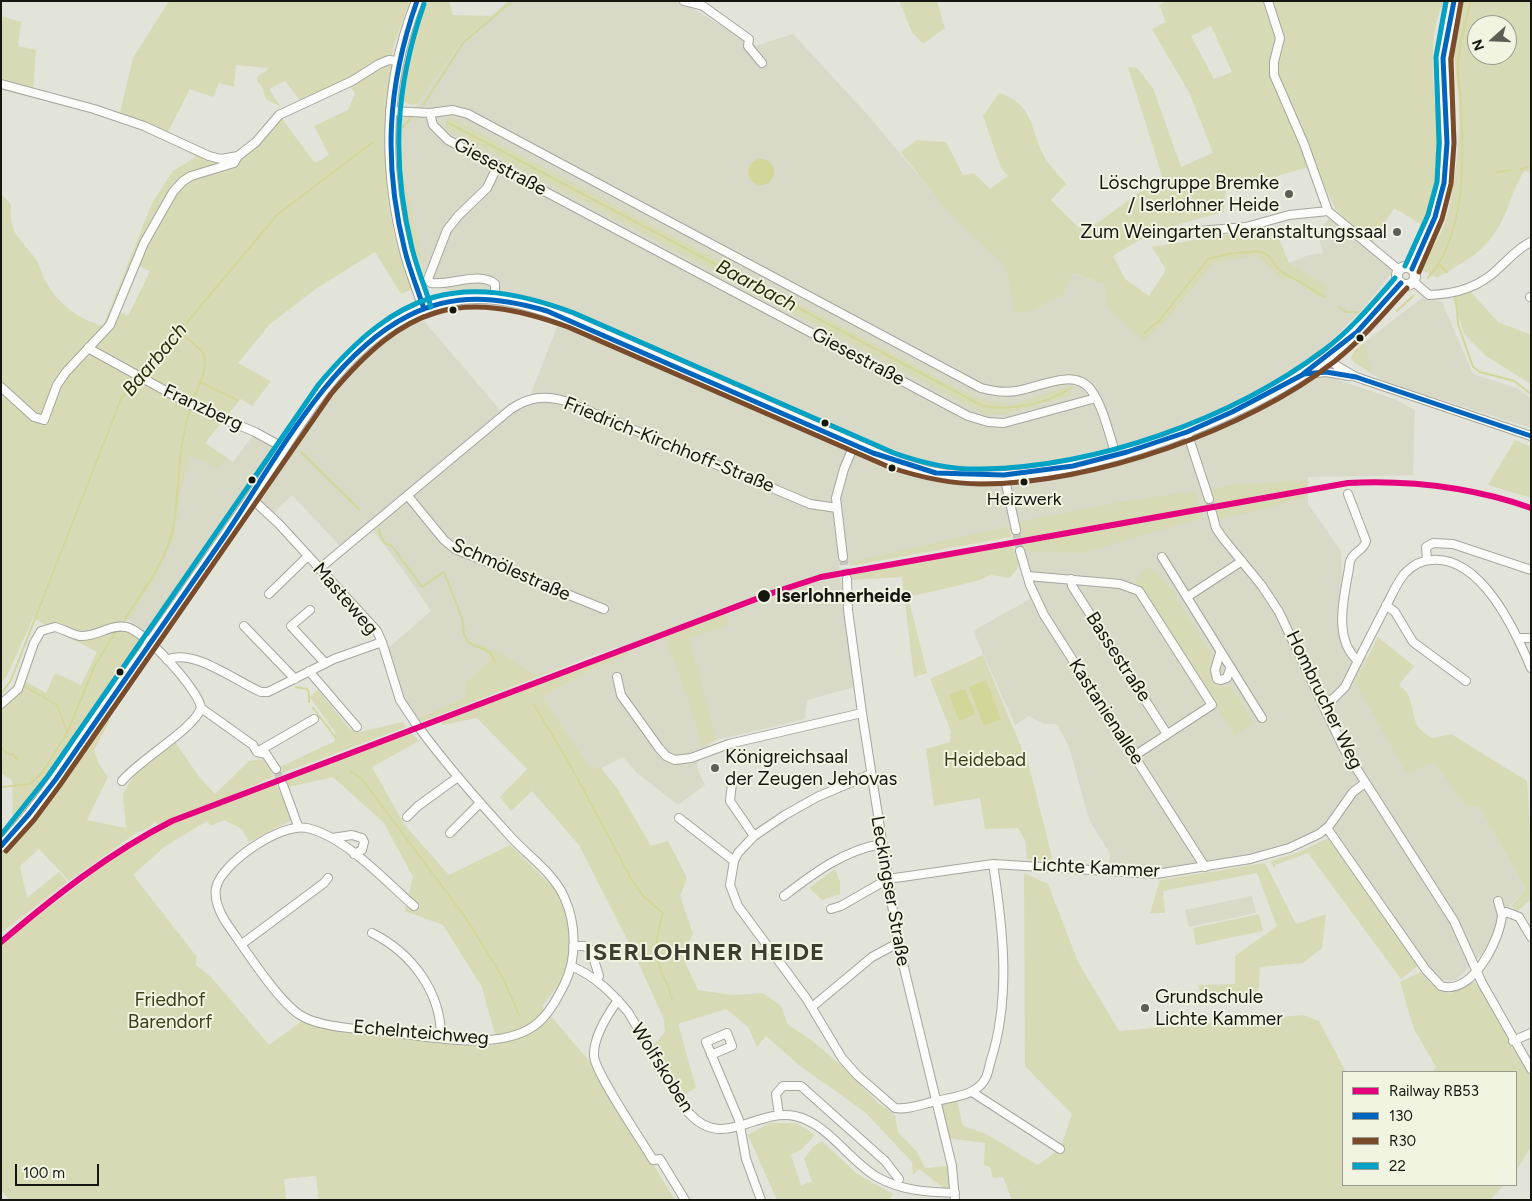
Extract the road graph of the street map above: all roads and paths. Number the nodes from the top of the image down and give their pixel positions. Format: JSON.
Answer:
{"nodes":[{"id":1,"x":417,"y":1,"type":"edge"},
{"id":2,"x":684,"y":1,"type":"edge"},
{"id":3,"x":1268,"y":1,"type":"edge"},
{"id":4,"x":1454,"y":1,"type":"edge"},
{"id":5,"x":397,"y":62,"type":"junction"},
{"id":6,"x":762,"y":63,"type":"dead end"},
{"id":7,"x":1,"y":84,"type":"edge"},
{"id":8,"x":390,"y":110,"type":"junction"},
{"id":9,"x":430,"y":113,"type":"junction"},
{"id":10,"x":238,"y":156,"type":"junction"},
{"id":11,"x":498,"y":165,"type":"junction"},
{"id":12,"x":1328,"y":211,"type":"junction"},
{"id":13,"x":1199,"y":231,"type":"dead end"},
{"id":14,"x":1531,"y":242,"type":"edge"},
{"id":15,"x":1412,"y":269,"type":"junction"},
{"id":16,"x":1400,"y":270,"type":"junction"},
{"id":17,"x":1414,"y":282,"type":"junction"},
{"id":18,"x":1401,"y":283,"type":"junction"},
{"id":19,"x":495,"y":298,"type":"junction"},
{"id":20,"x":424,"y":309,"type":"junction"},
{"id":21,"x":88,"y":348,"type":"junction"},
{"id":22,"x":1328,"y":356,"type":"junction"},
{"id":23,"x":1304,"y":374,"type":"junction"},
{"id":24,"x":1356,"y":377,"type":"junction"},
{"id":25,"x":1,"y":387,"type":"edge"},
{"id":26,"x":1096,"y":398,"type":"junction"},
{"id":27,"x":1187,"y":432,"type":"junction"},
{"id":28,"x":1531,"y":436,"type":"edge"},
{"id":29,"x":854,"y":445,"type":"junction"},
{"id":30,"x":284,"y":448,"type":"junction"},
{"id":31,"x":1116,"y":455,"type":"junction"},
{"id":32,"x":1004,"y":475,"type":"junction"},
{"id":33,"x":1348,"y":494,"type":"dead end"},
{"id":34,"x":408,"y":496,"type":"junction"},
{"id":35,"x":251,"y":498,"type":"junction"},
{"id":36,"x":1209,"y":499,"type":"tunnel mouth"},
{"id":37,"x":836,"y":508,"type":"junction"},
{"id":38,"x":1212,"y":513,"type":"tunnel mouth"},
{"id":39,"x":1016,"y":530,"type":"tunnel mouth"},
{"id":40,"x":1020,"y":551,"type":"tunnel mouth"},
{"id":41,"x":308,"y":556,"type":"junction"},
{"id":42,"x":1162,"y":556,"type":"dead end"},
{"id":43,"x":843,"y":557,"type":"tunnel mouth"},
{"id":44,"x":1427,"y":560,"type":"junction"},
{"id":45,"x":1242,"y":561,"type":"junction"},
{"id":46,"x":319,"y":569,"type":"junction"},
{"id":47,"x":1531,"y":570,"type":"edge"},
{"id":48,"x":1028,"y":576,"type":"junction"},
{"id":49,"x":847,"y":579,"type":"tunnel mouth"},
{"id":50,"x":1071,"y":579,"type":"junction"},
{"id":51,"x":270,"y":594,"type":"dead end"},
{"id":52,"x":1187,"y":597,"type":"junction"},
{"id":53,"x":1386,"y":605,"type":"junction"},
{"id":54,"x":604,"y":608,"type":"dead end"},
{"id":55,"x":310,"y":610,"type":"dead end"},
{"id":56,"x":244,"y":626,"type":"dead end"},
{"id":57,"x":1519,"y":638,"type":"junction"},
{"id":58,"x":1531,"y":638,"type":"edge"},
{"id":59,"x":150,"y":642,"type":"junction"},
{"id":60,"x":382,"y":642,"type":"junction"},
{"id":61,"x":1220,"y":653,"type":"junction"},
{"id":62,"x":166,"y":660,"type":"junction"},
{"id":63,"x":1358,"y":661,"type":"junction"},
{"id":64,"x":325,"y":662,"type":"junction"},
{"id":65,"x":1531,"y":668,"type":"edge"},
{"id":66,"x":1230,"y":669,"type":"junction"},
{"id":67,"x":309,"y":671,"type":"junction"},
{"id":68,"x":618,"y":677,"type":"dead end"},
{"id":69,"x":295,"y":679,"type":"junction"},
{"id":70,"x":1466,"y":681,"type":"dead end"},
{"id":71,"x":1,"y":704,"type":"edge"},
{"id":72,"x":1323,"y":704,"type":"junction"},
{"id":73,"x":200,"y":708,"type":"junction"},
{"id":74,"x":862,"y":713,"type":"junction"},
{"id":75,"x":1262,"y":718,"type":"dead end"},
{"id":76,"x":314,"y":719,"type":"dead end"},
{"id":77,"x":357,"y":727,"type":"dead end"},
{"id":78,"x":1167,"y":734,"type":"junction"},
{"id":79,"x":258,"y":752,"type":"junction"},
{"id":80,"x":1134,"y":756,"type":"junction"},
{"id":81,"x":276,"y":769,"type":"tunnel mouth"},
{"id":82,"x":871,"y":774,"type":"junction"},
{"id":83,"x":458,"y":776,"type":"junction"},
{"id":84,"x":122,"y":780,"type":"dead end"},
{"id":85,"x":1365,"y":782,"type":"junction"},
{"id":86,"x":732,"y":783,"type":"dead end"},
{"id":87,"x":283,"y":785,"type":"tunnel mouth"},
{"id":88,"x":480,"y":803,"type":"junction"},
{"id":89,"x":407,"y":817,"type":"dead end"},
{"id":90,"x":679,"y":818,"type":"dead end"},
{"id":91,"x":298,"y":826,"type":"junction"},
{"id":92,"x":1327,"y":828,"type":"junction"},
{"id":93,"x":450,"y":833,"type":"dead end"},
{"id":94,"x":754,"y":836,"type":"junction"},
{"id":95,"x":332,"y":838,"type":"junction"},
{"id":96,"x":882,"y":844,"type":"junction"},
{"id":97,"x":1,"y":846,"type":"edge"},
{"id":98,"x":354,"y":854,"type":"junction"},
{"id":99,"x":734,"y":861,"type":"junction"},
{"id":100,"x":993,"y":864,"type":"junction"},
{"id":101,"x":1205,"y":867,"type":"junction"},
{"id":102,"x":328,"y":878,"type":"dead end"},
{"id":103,"x":888,"y":880,"type":"junction"},
{"id":104,"x":784,"y":896,"type":"dead end"},
{"id":105,"x":1498,"y":901,"type":"dead end"},
{"id":106,"x":414,"y":906,"type":"dead end"},
{"id":107,"x":831,"y":909,"type":"dead end"},
{"id":108,"x":1502,"y":915,"type":"junction"},
{"id":109,"x":372,"y":933,"type":"dead end"},
{"id":110,"x":1531,"y":937,"type":"edge"},
{"id":111,"x":898,"y":943,"type":"junction"},
{"id":112,"x":242,"y":944,"type":"junction"},
{"id":113,"x":573,"y":946,"type":"junction"},
{"id":114,"x":571,"y":966,"type":"junction"},
{"id":115,"x":1476,"y":970,"type":"junction"},
{"id":116,"x":597,"y":981,"type":"junction"},
{"id":117,"x":618,"y":1000,"type":"junction"},
{"id":118,"x":812,"y":1007,"type":"junction"},
{"id":119,"x":1531,"y":1033,"type":"edge"},
{"id":120,"x":441,"y":1037,"type":"junction"},
{"id":121,"x":1514,"y":1041,"type":"junction"},
{"id":122,"x":711,"y":1055,"type":"dead end"},
{"id":123,"x":1531,"y":1069,"type":"edge"},
{"id":124,"x":972,"y":1092,"type":"junction"},
{"id":125,"x":936,"y":1101,"type":"junction"},
{"id":126,"x":779,"y":1116,"type":"junction"},
{"id":127,"x":741,"y":1126,"type":"junction"},
{"id":128,"x":1060,"y":1149,"type":"dead end"},
{"id":129,"x":899,"y":1179,"type":"dead end"},
{"id":130,"x":955,"y":1196,"type":"edge"},
{"id":131,"x":685,"y":1200,"type":"edge"},
{"id":132,"x":761,"y":1200,"type":"edge"}],
"edges":[{"from":1,"to":5,"type":"main road"},
{"from":2,"to":6,"type":"street"},
{"from":3,"to":12,"type":"street"},
{"from":4,"to":15,"type":"main road"},
{"from":5,"to":8,"type":"main road"},
{"from":5,"to":10,"type":"street"},
{"from":7,"to":10,"type":"street"},
{"from":8,"to":9,"type":"street","name":"Giesestraße"},
{"from":8,"to":20,"type":"main road"},
{"from":9,"to":11,"type":"street","name":"Giesestraße"},
{"from":9,"to":26,"type":"street","name":"Giesestraße"},
{"from":10,"to":21,"type":"street"},
{"from":11,"to":19,"type":"street"},
{"from":11,"to":26,"type":"street","name":"Giesestraße"},
{"from":12,"to":13,"type":"street"},
{"from":12,"to":16,"type":"street"},
{"from":14,"to":17,"type":"street"},
{"from":15,"to":16,"type":"main road"},
{"from":15,"to":17,"type":"main road"},
{"from":16,"to":18,"type":"main road"},
{"from":17,"to":18,"type":"main road"},
{"from":18,"to":22,"type":"main road"},
{"from":19,"to":20,"type":"main road"},
{"from":19,"to":29,"type":"main road"},
{"from":20,"to":30,"type":"main road"},
{"from":21,"to":25,"type":"street"},
{"from":21,"to":30,"type":"street","name":"Franzberg"},
{"from":22,"to":23,"type":"main road"},
{"from":22,"to":24,"type":"street"},
{"from":23,"to":24,"type":"street"},
{"from":23,"to":27,"type":"main road"},
{"from":24,"to":28,"type":"street"},
{"from":26,"to":31,"type":"street","name":"Giesestraße"},
{"from":27,"to":31,"type":"main road"},
{"from":27,"to":36,"type":"street"},
{"from":29,"to":32,"type":"main road"},
{"from":29,"to":37,"type":"street"},
{"from":30,"to":35,"type":"main road"},
{"from":31,"to":32,"type":"main road"},
{"from":32,"to":39,"type":"street"},
{"from":33,"to":63,"type":"street"},
{"from":34,"to":37,"type":"street","name":"Friedrich-Kirchhoff-Straße"},
{"from":34,"to":46,"type":"street","name":"Friedrich-Kirchhoff-Straße"},
{"from":34,"to":54,"type":"street","name":"Schmölestraße"},
{"from":35,"to":41,"type":"street","name":"Masteweg"},
{"from":35,"to":59,"type":"main road"},
{"from":37,"to":43,"type":"street"},
{"from":38,"to":45,"type":"street","name":"Hombrucher Weg"},
{"from":40,"to":48,"type":"street","name":"Kastanienallee"},
{"from":41,"to":46,"type":"street","name":"Masteweg"},
{"from":41,"to":51,"type":"street","name":"Masteweg"},
{"from":42,"to":52,"type":"street"},
{"from":44,"to":47,"type":"street"},
{"from":44,"to":53,"type":"street"},
{"from":44,"to":57,"type":"street"},
{"from":45,"to":52,"type":"street"},
{"from":45,"to":72,"type":"street","name":"Hombrucher Weg"},
{"from":46,"to":60,"type":"street","name":"Masteweg"},
{"from":48,"to":50,"type":"street"},
{"from":48,"to":80,"type":"street","name":"Kastanienallee"},
{"from":49,"to":74,"type":"street","name":"Leckingser Straße"},
{"from":50,"to":78,"type":"street","name":"Bassestraße"},
{"from":50,"to":78,"type":"street"},
{"from":52,"to":61,"type":"street"},
{"from":53,"to":63,"type":"street"},
{"from":53,"to":70,"type":"street"},
{"from":55,"to":64,"type":"street"},
{"from":56,"to":69,"type":"street"},
{"from":57,"to":58,"type":"street"},
{"from":57,"to":65,"type":"street"},
{"from":59,"to":62,"type":"street"},
{"from":59,"to":71,"type":"street"},
{"from":59,"to":97,"type":"main road"},
{"from":60,"to":64,"type":"street"},
{"from":60,"to":83,"type":"street","name":"Echelnteichweg"},
{"from":61,"to":66,"type":"street"},
{"from":61,"to":66,"type":"street"},
{"from":62,"to":69,"type":"street"},
{"from":62,"to":73,"type":"street"},
{"from":63,"to":72,"type":"street"},
{"from":64,"to":67,"type":"street"},
{"from":66,"to":75,"type":"street"},
{"from":67,"to":69,"type":"street"},
{"from":67,"to":77,"type":"street"},
{"from":68,"to":74,"type":"street"},
{"from":72,"to":85,"type":"street","name":"Hombrucher Weg"},
{"from":73,"to":79,"type":"street"},
{"from":73,"to":84,"type":"street"},
{"from":74,"to":82,"type":"street","name":"Leckingser Straße"},
{"from":76,"to":79,"type":"street"},
{"from":78,"to":80,"type":"street"},
{"from":79,"to":81,"type":"street"},
{"from":80,"to":101,"type":"street","name":"Kastanienallee"},
{"from":82,"to":94,"type":"street"},
{"from":82,"to":96,"type":"street","name":"Leckingser Straße"},
{"from":83,"to":88,"type":"street","name":"Echelnteichweg"},
{"from":83,"to":89,"type":"street"},
{"from":85,"to":92,"type":"street","name":"Lichte Kammer"},
{"from":85,"to":115,"type":"street","name":"Hombrucher Weg"},
{"from":86,"to":94,"type":"street"},
{"from":87,"to":91,"type":"street"},
{"from":88,"to":93,"type":"street"},
{"from":88,"to":113,"type":"street","name":"Echelnteichweg"},
{"from":90,"to":99,"type":"street"},
{"from":91,"to":95,"type":"street"},
{"from":91,"to":112,"type":"street","name":"Echelnteichweg"},
{"from":92,"to":101,"type":"street","name":"Lichte Kammer"},
{"from":92,"to":115,"type":"street"},
{"from":94,"to":99,"type":"street"},
{"from":95,"to":98,"type":"street"},
{"from":95,"to":98,"type":"street"},
{"from":96,"to":103,"type":"street","name":"Leckingser Straße"},
{"from":96,"to":104,"type":"street"},
{"from":98,"to":106,"type":"street"},
{"from":99,"to":118,"type":"street"},
{"from":100,"to":101,"type":"street","name":"Lichte Kammer"},
{"from":100,"to":103,"type":"street","name":"Lichte Kammer"},
{"from":100,"to":124,"type":"street"},
{"from":102,"to":112,"type":"street"},
{"from":103,"to":107,"type":"street"},
{"from":103,"to":111,"type":"street","name":"Leckingser Straße"},
{"from":105,"to":108,"type":"street"},
{"from":108,"to":110,"type":"street"},
{"from":108,"to":115,"type":"street"},
{"from":109,"to":120,"type":"street"},
{"from":111,"to":118,"type":"street"},
{"from":111,"to":125,"type":"street","name":"Leckingser Straße"},
{"from":112,"to":120,"type":"street","name":"Echelnteichweg"},
{"from":113,"to":114,"type":"street","name":"Echelnteichweg"},
{"from":113,"to":116,"type":"street"},
{"from":114,"to":116,"type":"street","name":"Wolfskoben"},
{"from":114,"to":120,"type":"street","name":"Echelnteichweg"},
{"from":115,"to":121,"type":"street","name":"Hombrucher Weg"},
{"from":116,"to":117,"type":"street","name":"Wolfskoben"},
{"from":117,"to":127,"type":"street","name":"Wolfskoben"},
{"from":117,"to":131,"type":"street"},
{"from":118,"to":125,"type":"street"},
{"from":119,"to":121,"type":"street"},
{"from":121,"to":123,"type":"street","name":"Hombrucher Weg"},
{"from":122,"to":127,"type":"street"},
{"from":124,"to":125,"type":"street"},
{"from":124,"to":128,"type":"street"},
{"from":125,"to":130,"type":"street","name":"Leckingser Straße"},
{"from":126,"to":127,"type":"street","name":"Wolfskoben"},
{"from":126,"to":129,"type":"street"},
{"from":126,"to":130,"type":"street","name":"Wolfskoben"},
{"from":127,"to":132,"type":"street"}]}
